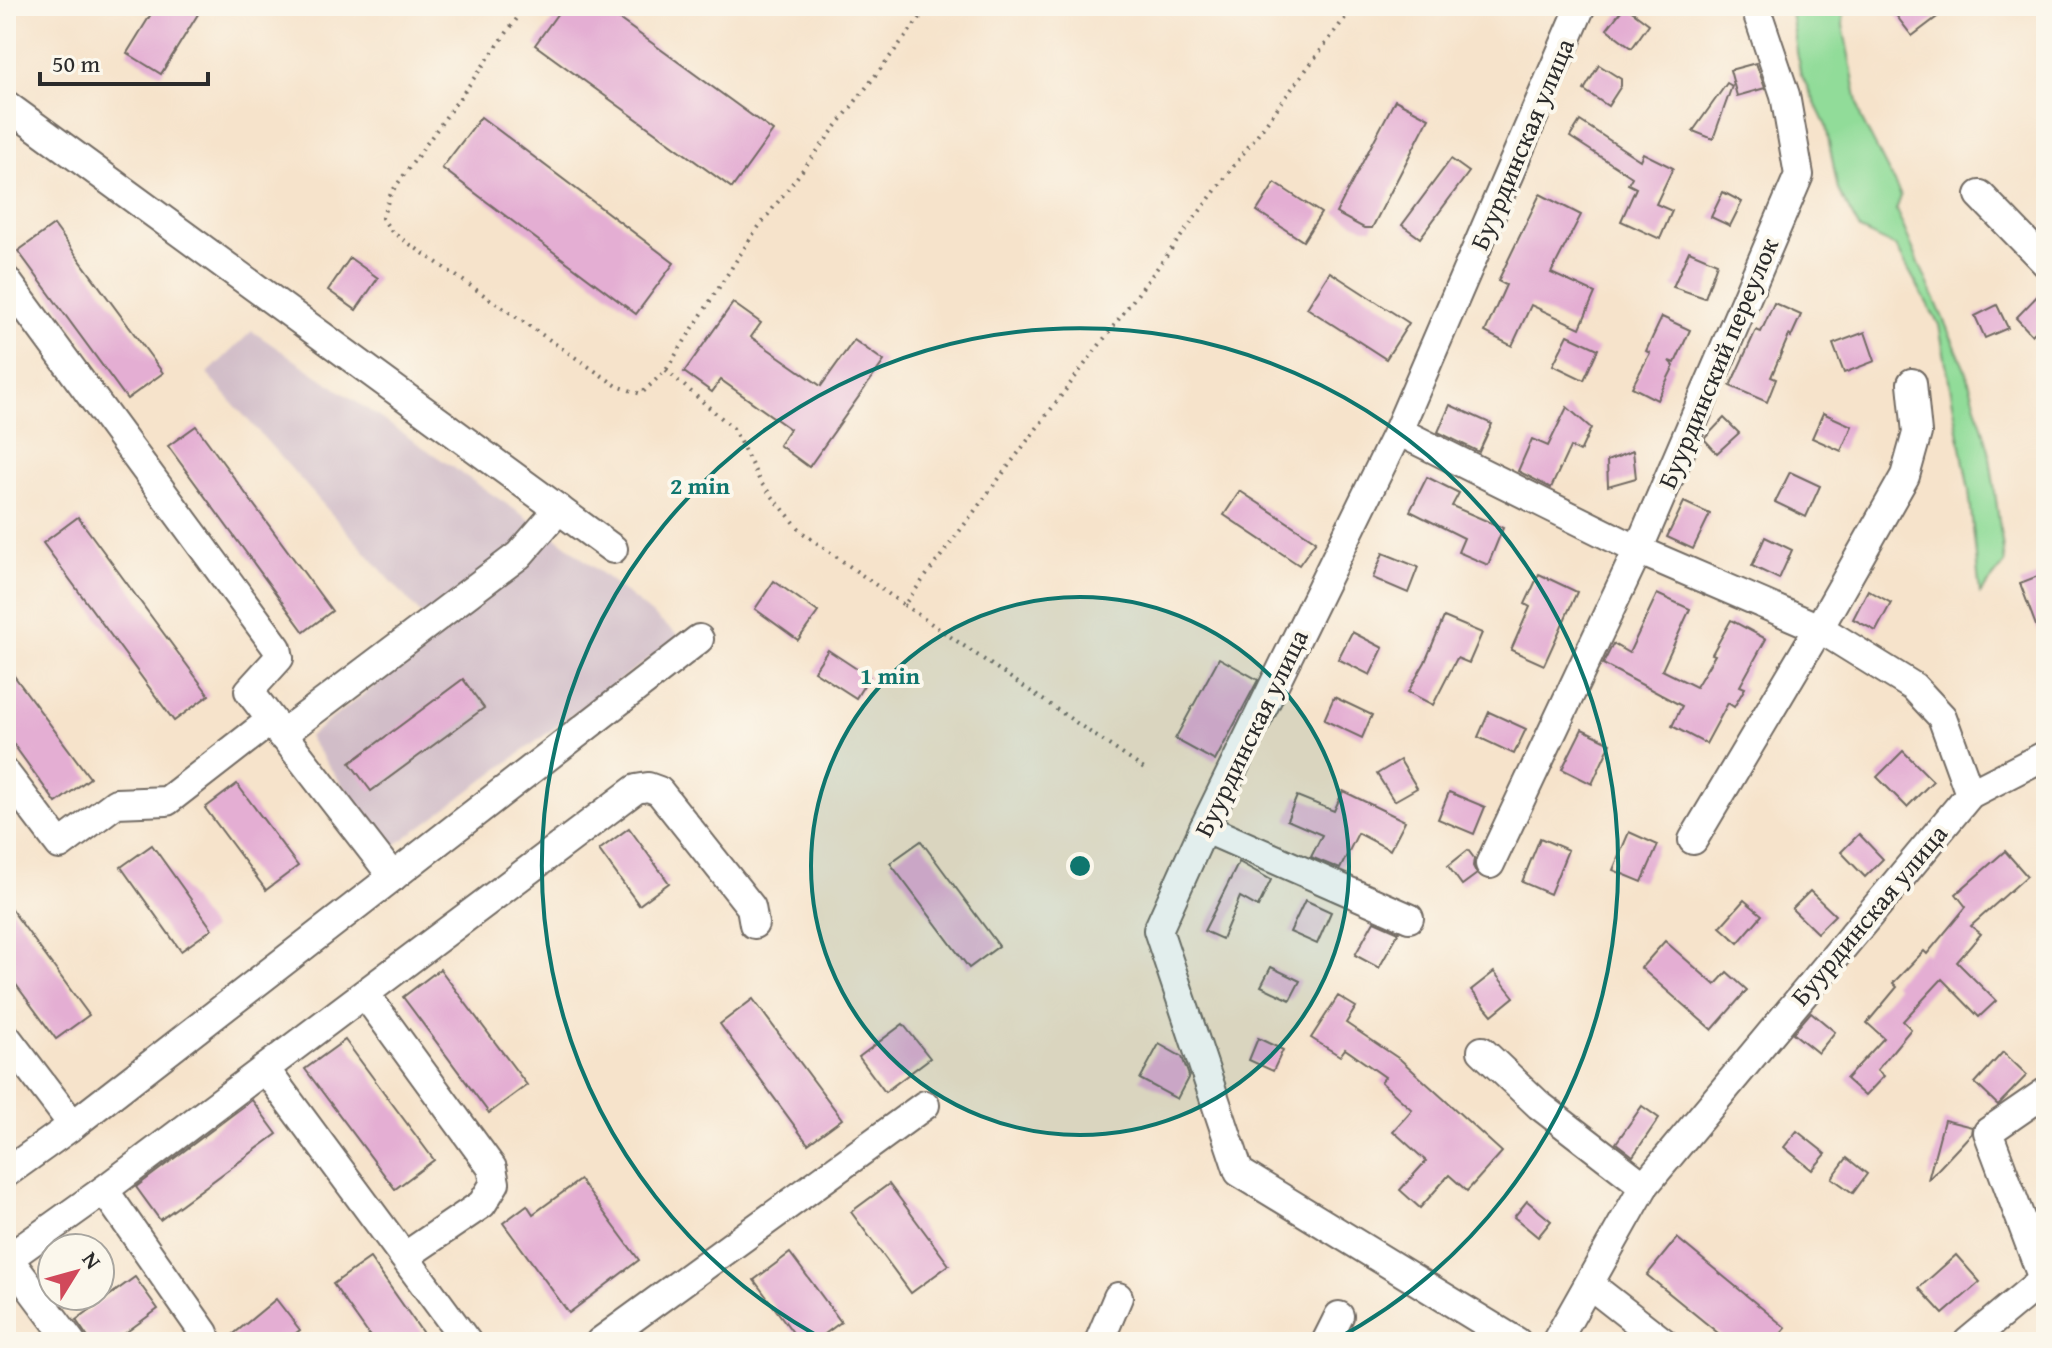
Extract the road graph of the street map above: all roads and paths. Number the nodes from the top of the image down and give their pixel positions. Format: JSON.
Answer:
{"nodes":[{"id":1,"x":526,"y":6,"type":"edge"},
{"id":2,"x":929,"y":6,"type":"edge"},
{"id":3,"x":1354,"y":6,"type":"edge"},
{"id":4,"x":1581,"y":6,"type":"edge"},
{"id":5,"x":1755,"y":6,"type":"edge"},
{"id":6,"x":6,"y":105,"type":"edge"},
{"id":7,"x":1980,"y":195,"type":"dead end"},
{"id":8,"x":2046,"y":263,"type":"edge"},
{"id":9,"x":6,"y":280,"type":"edge"},
{"id":10,"x":666,"y":370,"type":"junction"},
{"id":11,"x":1912,"y":383,"type":"dead end"},
{"id":12,"x":1398,"y":431,"type":"junction"},
{"id":13,"x":559,"y":509,"type":"junction"},
{"id":14,"x":613,"y":549,"type":"dead end"},
{"id":15,"x":1638,"y":550,"type":"junction"},
{"id":16,"x":904,"y":605,"type":"junction"},
{"id":17,"x":1819,"y":628,"type":"junction"},
{"id":18,"x":699,"y":639,"type":"dead end"},
{"id":19,"x":276,"y":728,"type":"junction"},
{"id":20,"x":2046,"y":755,"type":"edge"},
{"id":21,"x":1147,"y":771,"type":"dead end"},
{"id":22,"x":6,"y":774,"type":"edge"},
{"id":23,"x":1970,"y":794,"type":"junction"},
{"id":24,"x":1204,"y":828,"type":"junction"},
{"id":25,"x":1693,"y":840,"type":"dead end"},
{"id":26,"x":1490,"y":864,"type":"dead end"},
{"id":27,"x":393,"y":877,"type":"junction"},
{"id":28,"x":1409,"y":918,"type":"dead end"},
{"id":29,"x":754,"y":924,"type":"dead end"},
{"id":30,"x":365,"y":994,"type":"junction"},
{"id":31,"x":6,"y":1037,"type":"edge"},
{"id":32,"x":1482,"y":1051,"type":"dead end"},
{"id":33,"x":265,"y":1069,"type":"junction"},
{"id":34,"x":2046,"y":1092,"type":"edge"},
{"id":35,"x":925,"y":1105,"type":"dead end"},
{"id":36,"x":73,"y":1125,"type":"junction"},
{"id":37,"x":6,"y":1173,"type":"edge"},
{"id":38,"x":1644,"y":1186,"type":"junction"},
{"id":39,"x":104,"y":1190,"type":"junction"},
{"id":40,"x":404,"y":1257,"type":"junction"},
{"id":41,"x":7,"y":1259,"type":"edge"},
{"id":42,"x":2044,"y":1278,"type":"edge"},
{"id":43,"x":1589,"y":1284,"type":"junction"},
{"id":44,"x":1118,"y":1297,"type":"dead end"},
{"id":45,"x":1339,"y":1316,"type":"dead end"},
{"id":46,"x":71,"y":1342,"type":"edge"},
{"id":47,"x":207,"y":1342,"type":"edge"},
{"id":48,"x":467,"y":1342,"type":"edge"},
{"id":49,"x":600,"y":1342,"type":"edge"},
{"id":50,"x":1099,"y":1342,"type":"edge"},
{"id":51,"x":1326,"y":1342,"type":"edge"},
{"id":52,"x":1517,"y":1342,"type":"edge"},
{"id":53,"x":1556,"y":1342,"type":"edge"},
{"id":54,"x":1663,"y":1342,"type":"edge"},
{"id":55,"x":1968,"y":1342,"type":"edge"}],
"edges":[{"from":1,"to":10,"type":"path"},
{"from":2,"to":10,"type":"path"},
{"from":3,"to":16,"type":"path"},
{"from":4,"to":12,"type":"street","name":"Буурдинская улица"},
{"from":5,"to":15,"type":"street","name":"Буурдинский переулок"},
{"from":6,"to":13,"type":"street"},
{"from":7,"to":8,"type":"street"},
{"from":9,"to":19,"type":"street"},
{"from":10,"to":16,"type":"path"},
{"from":11,"to":17,"type":"street"},
{"from":12,"to":15,"type":"street"},
{"from":12,"to":24,"type":"street","name":"Буурдинская улица"},
{"from":13,"to":14,"type":"street"},
{"from":13,"to":19,"type":"street"},
{"from":15,"to":17,"type":"street"},
{"from":15,"to":26,"type":"street","name":"Буурдинский переулок"},
{"from":16,"to":21,"type":"path"},
{"from":17,"to":23,"type":"street"},
{"from":17,"to":25,"type":"street"},
{"from":18,"to":27,"type":"street"},
{"from":19,"to":22,"type":"street"},
{"from":19,"to":27,"type":"street"},
{"from":20,"to":23,"type":"street","name":"Буурдинская улица"},
{"from":23,"to":38,"type":"street","name":"Буурдинская улица"},
{"from":24,"to":28,"type":"street"},
{"from":24,"to":52,"type":"street","name":"Буурдинская улица"},
{"from":27,"to":36,"type":"street"},
{"from":29,"to":30,"type":"street"},
{"from":30,"to":33,"type":"street"},
{"from":30,"to":40,"type":"street"},
{"from":31,"to":36,"type":"street"},
{"from":32,"to":38,"type":"street"},
{"from":33,"to":39,"type":"street"},
{"from":33,"to":40,"type":"street"},
{"from":34,"to":42,"type":"street"},
{"from":35,"to":49,"type":"street"},
{"from":36,"to":37,"type":"street"},
{"from":38,"to":43,"type":"street","name":"Буурдинская улица"},
{"from":39,"to":41,"type":"street"},
{"from":39,"to":47,"type":"street"},
{"from":40,"to":48,"type":"street"},
{"from":41,"to":46,"type":"street"},
{"from":42,"to":55,"type":"street"},
{"from":43,"to":53,"type":"street","name":"Буурдинская улица"},
{"from":43,"to":54,"type":"street"},
{"from":44,"to":50,"type":"street"},
{"from":45,"to":51,"type":"street"}]}
